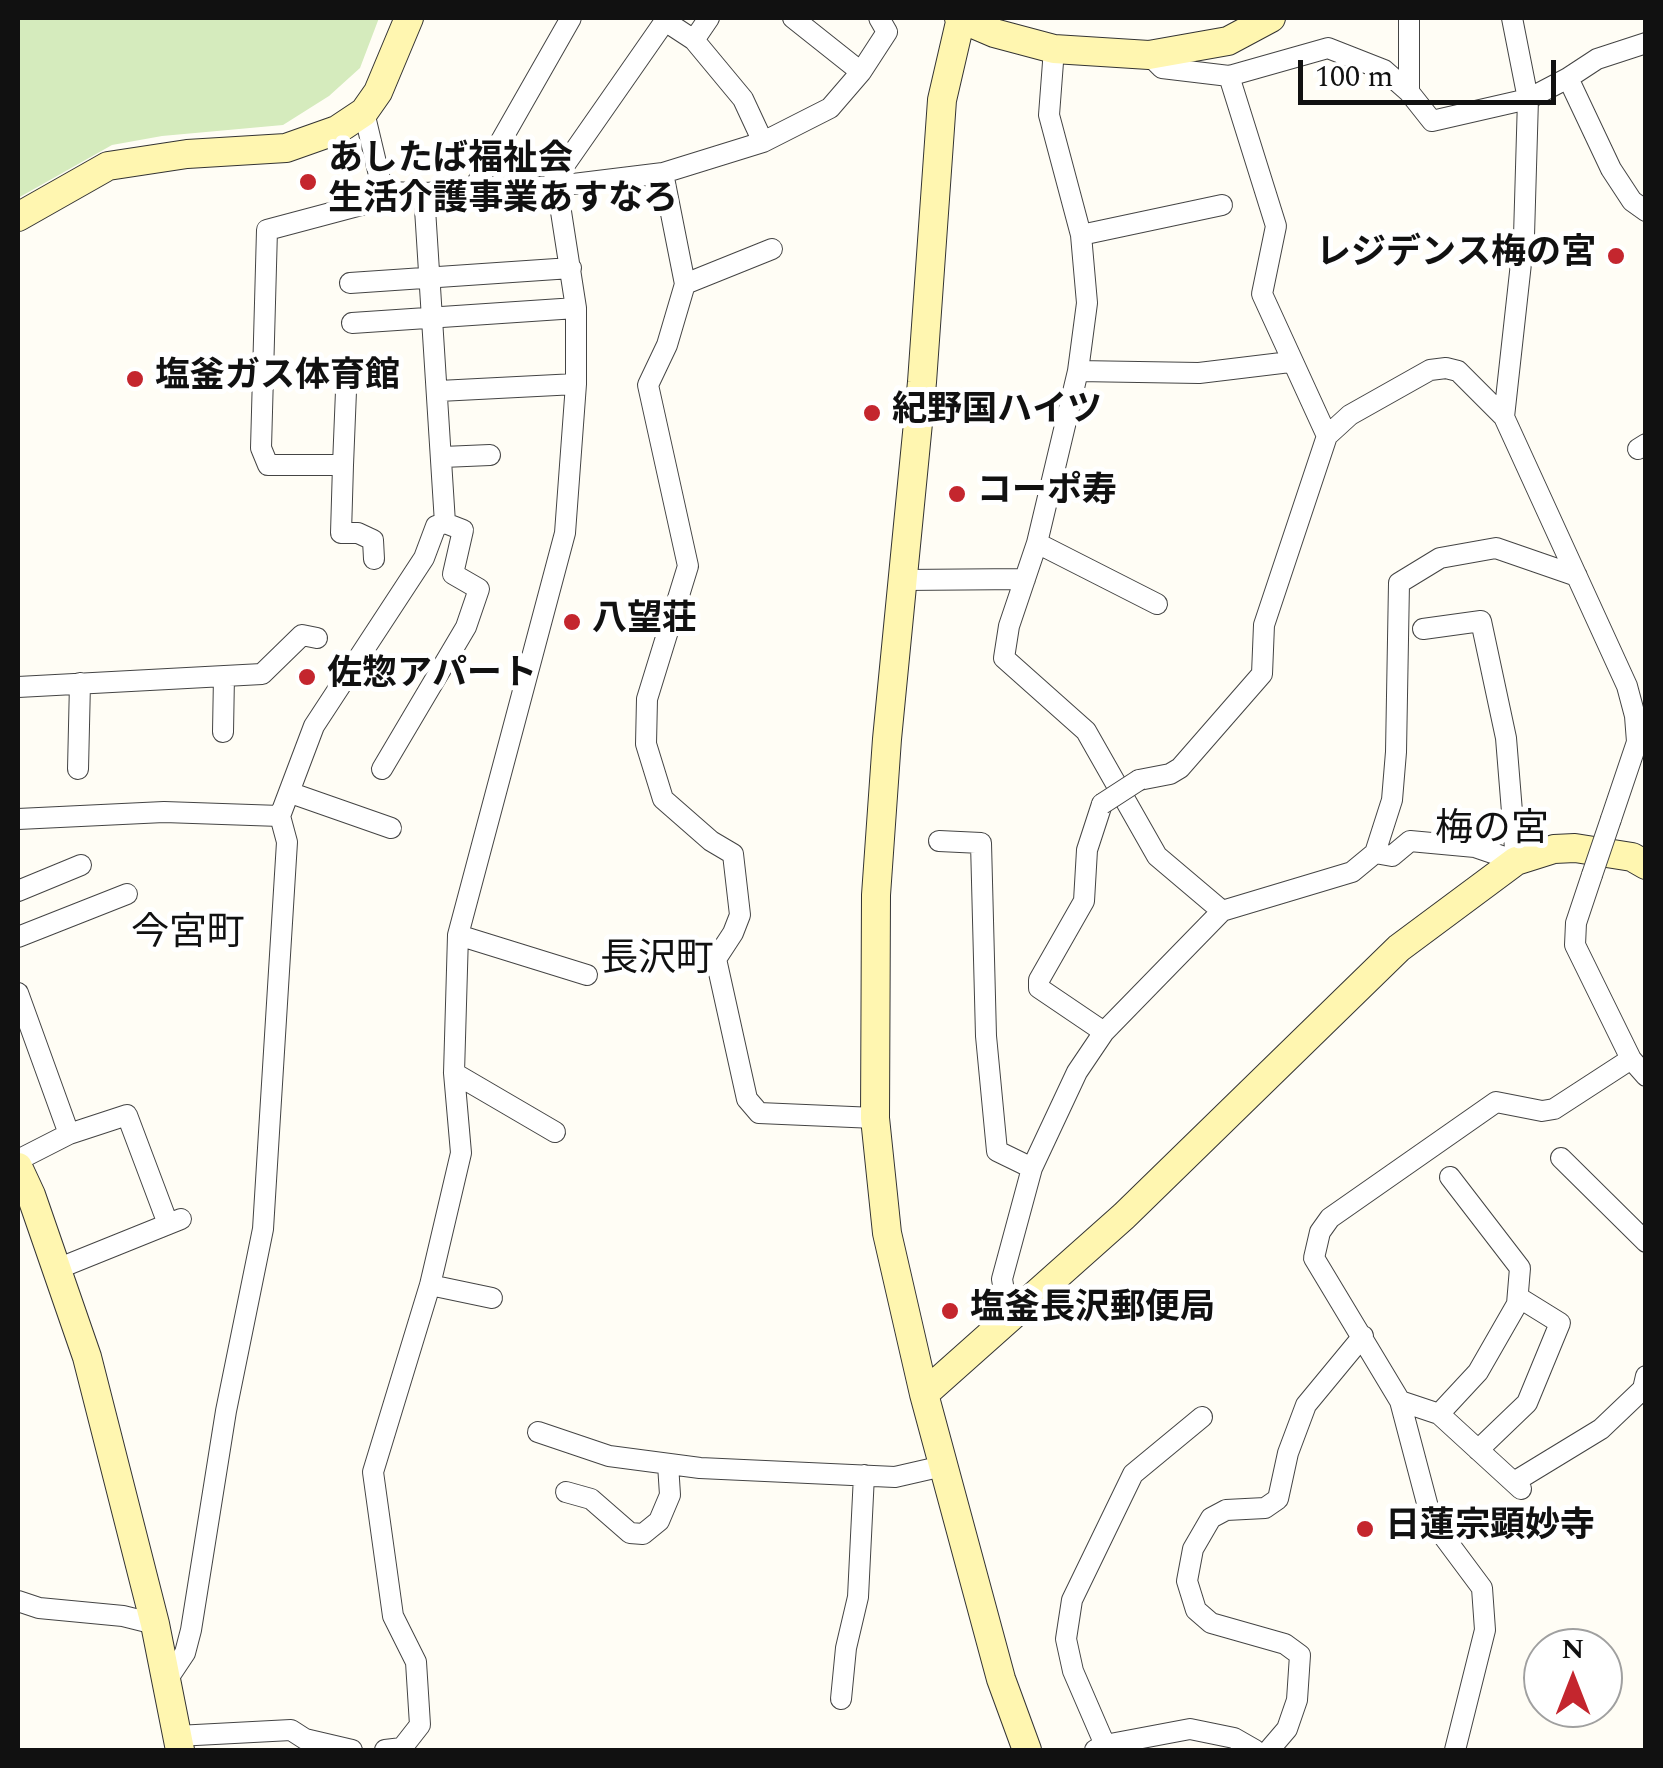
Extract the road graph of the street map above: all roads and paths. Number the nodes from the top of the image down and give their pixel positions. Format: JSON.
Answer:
{"nodes":[{"id":1,"x":409,"y":18,"type":"edge"},
{"id":2,"x":571,"y":18,"type":"edge"},
{"id":3,"x":710,"y":18,"type":"edge"},
{"id":4,"x":793,"y":18,"type":"edge"},
{"id":5,"x":880,"y":18,"type":"edge"},
{"id":6,"x":960,"y":18,"type":"edge"},
{"id":7,"x":1272,"y":18,"type":"edge"},
{"id":8,"x":1409,"y":18,"type":"edge"},
{"id":9,"x":1512,"y":18,"type":"edge"},
{"id":10,"x":694,"y":40,"type":"junction"},
{"id":11,"x":1646,"y":43,"type":"edge"},
{"id":12,"x":1054,"y":50,"type":"junction"},
{"id":13,"x":1150,"y":55,"type":"junction"},
{"id":14,"x":861,"y":72,"type":"junction"},
{"id":15,"x":1229,"y":76,"type":"junction"},
{"id":16,"x":1568,"y":78,"type":"junction"},
{"id":17,"x":1409,"y":92,"type":"junction"},
{"id":18,"x":1528,"y":99,"type":"junction"},
{"id":19,"x":364,"y":112,"type":"junction"},
{"id":20,"x":763,"y":142,"type":"junction"},
{"id":21,"x":663,"y":173,"type":"junction"},
{"id":22,"x":553,"y":186,"type":"junction"},
{"id":23,"x":472,"y":190,"type":"junction"},
{"id":24,"x":384,"y":192,"type":"junction"},
{"id":25,"x":424,"y":193,"type":"junction"},
{"id":26,"x":1222,"y":205,"type":"dead end"},
{"id":27,"x":1646,"y":211,"type":"edge"},
{"id":28,"x":18,"y":217,"type":"edge"},
{"id":29,"x":1081,"y":235,"type":"junction"},
{"id":30,"x":772,"y":250,"type":"dead end"},
{"id":31,"x":571,"y":268,"type":"junction"},
{"id":32,"x":431,"y":277,"type":"junction"},
{"id":33,"x":350,"y":283,"type":"dead end"},
{"id":34,"x":685,"y":284,"type":"junction"},
{"id":35,"x":576,"y":308,"type":"junction"},
{"id":36,"x":432,"y":318,"type":"junction"},
{"id":37,"x":352,"y":324,"type":"dead end"},
{"id":38,"x":1290,"y":362,"type":"junction"},
{"id":39,"x":1078,"y":371,"type":"junction"},
{"id":40,"x":576,"y":384,"type":"junction"},
{"id":41,"x":346,"y":391,"type":"dead end"},
{"id":42,"x":439,"y":392,"type":"junction"},
{"id":43,"x":1504,"y":418,"type":"junction"},
{"id":44,"x":1327,"y":436,"type":"junction"},
{"id":45,"x":490,"y":455,"type":"dead end"},
{"id":46,"x":443,"y":457,"type":"junction"},
{"id":47,"x":343,"y":466,"type":"junction"},
{"id":48,"x":446,"y":523,"type":"junction"},
{"id":49,"x":1037,"y":544,"type":"junction"},
{"id":50,"x":374,"y":558,"type":"dead end"},
{"id":51,"x":1577,"y":576,"type":"junction"},
{"id":52,"x":1025,"y":579,"type":"junction"},
{"id":53,"x":904,"y":580,"type":"junction"},
{"id":54,"x":1157,"y":604,"type":"dead end"},
{"id":55,"x":1423,"y":629,"type":"dead end"},
{"id":56,"x":317,"y":638,"type":"dead end"},
{"id":57,"x":224,"y":676,"type":"junction"},
{"id":58,"x":80,"y":683,"type":"junction"},
{"id":59,"x":18,"y":688,"type":"edge"},
{"id":60,"x":223,"y":732,"type":"dead end"},
{"id":61,"x":1639,"y":761,"type":"edge"},
{"id":62,"x":78,"y":768,"type":"dead end"},
{"id":63,"x":382,"y":769,"type":"dead end"},
{"id":64,"x":291,"y":793,"type":"junction"},
{"id":65,"x":280,"y":816,"type":"junction"},
{"id":66,"x":18,"y":819,"type":"edge"},
{"id":67,"x":391,"y":828,"type":"dead end"},
{"id":68,"x":939,"y":842,"type":"dead end"},
{"id":69,"x":1375,"y":853,"type":"junction"},
{"id":70,"x":1516,"y":861,"type":"junction"},
{"id":71,"x":1646,"y":864,"type":"edge"},
{"id":72,"x":81,"y":865,"type":"dead end"},
{"id":73,"x":18,"y":891,"type":"edge"},
{"id":74,"x":126,"y":894,"type":"dead end"},
{"id":75,"x":1222,"y":910,"type":"junction"},
{"id":76,"x":458,"y":935,"type":"junction"},
{"id":77,"x":18,"y":937,"type":"edge"},
{"id":78,"x":587,"y":975,"type":"dead end"},
{"id":79,"x":18,"y":993,"type":"edge"},
{"id":80,"x":1104,"y":1032,"type":"junction"},
{"id":81,"x":1631,"y":1060,"type":"junction"},
{"id":82,"x":454,"y":1073,"type":"junction"},
{"id":83,"x":1646,"y":1076,"type":"edge"},
{"id":84,"x":875,"y":1118,"type":"junction"},
{"id":85,"x":556,"y":1132,"type":"dead end"},
{"id":86,"x":68,"y":1134,"type":"junction"},
{"id":87,"x":1562,"y":1158,"type":"dead end"},
{"id":88,"x":18,"y":1163,"type":"edge"},
{"id":89,"x":1032,"y":1168,"type":"junction"},
{"id":90,"x":1450,"y":1177,"type":"dead end"},
{"id":91,"x":24,"y":1199,"type":"edge"},
{"id":92,"x":1646,"y":1242,"type":"edge"},
{"id":93,"x":57,"y":1270,"type":"junction"},
{"id":94,"x":430,"y":1284,"type":"junction"},
{"id":95,"x":1518,"y":1297,"type":"junction"},
{"id":96,"x":492,"y":1298,"type":"dead end"},
{"id":97,"x":1009,"y":1321,"type":"junction"},
{"id":98,"x":1363,"y":1336,"type":"junction"},
{"id":99,"x":1646,"y":1376,"type":"edge"},
{"id":100,"x":924,"y":1394,"type":"junction"},
{"id":101,"x":1400,"y":1401,"type":"junction"},
{"id":102,"x":1439,"y":1414,"type":"junction"},
{"id":103,"x":1202,"y":1417,"type":"dead end"},
{"id":104,"x":538,"y":1432,"type":"dead end"},
{"id":105,"x":1478,"y":1450,"type":"junction"},
{"id":106,"x":668,"y":1464,"type":"junction"},
{"id":107,"x":944,"y":1466,"type":"junction"},
{"id":108,"x":864,"y":1475,"type":"junction"},
{"id":109,"x":566,"y":1492,"type":"dead end"},
{"id":110,"x":18,"y":1601,"type":"edge"},
{"id":111,"x":155,"y":1624,"type":"junction"},
{"id":112,"x":166,"y":1680,"type":"junction"},
{"id":113,"x":841,"y":1700,"type":"dead end"},
{"id":114,"x":178,"y":1743,"type":"edge"},
{"id":115,"x":1099,"y":1748,"type":"edge"},
{"id":116,"x":352,"y":1750,"type":"edge"},
{"id":117,"x":385,"y":1750,"type":"edge"},
{"id":118,"x":1027,"y":1750,"type":"edge"},
{"id":119,"x":1255,"y":1750,"type":"edge"},
{"id":120,"x":1269,"y":1750,"type":"edge"},
{"id":121,"x":1455,"y":1750,"type":"edge"}],
"edges":[{"from":1,"to":19,"type":"street"},
{"from":2,"to":23,"type":"street"},
{"from":3,"to":10,"type":"street"},
{"from":4,"to":14,"type":"street"},
{"from":5,"to":14,"type":"street"},
{"from":6,"to":12,"type":"street"},
{"from":6,"to":53,"type":"street"},
{"from":7,"to":13,"type":"street"},
{"from":8,"to":17,"type":"street"},
{"from":9,"to":18,"type":"street"},
{"from":10,"to":20,"type":"street"},
{"from":10,"to":22,"type":"street"},
{"from":11,"to":16,"type":"street"},
{"from":12,"to":13,"type":"street"},
{"from":12,"to":29,"type":"street"},
{"from":13,"to":15,"type":"street"},
{"from":14,"to":20,"type":"street"},
{"from":15,"to":17,"type":"street"},
{"from":15,"to":38,"type":"street"},
{"from":16,"to":18,"type":"street"},
{"from":16,"to":27,"type":"street"},
{"from":17,"to":18,"type":"street"},
{"from":18,"to":43,"type":"street"},
{"from":19,"to":24,"type":"street"},
{"from":19,"to":28,"type":"street"},
{"from":20,"to":21,"type":"street"},
{"from":21,"to":22,"type":"street"},
{"from":21,"to":34,"type":"street"},
{"from":22,"to":23,"type":"street"},
{"from":22,"to":31,"type":"street"},
{"from":23,"to":25,"type":"street"},
{"from":24,"to":25,"type":"street"},
{"from":24,"to":47,"type":"street"},
{"from":25,"to":32,"type":"street"},
{"from":26,"to":29,"type":"street"},
{"from":29,"to":39,"type":"street"},
{"from":30,"to":34,"type":"street"},
{"from":31,"to":32,"type":"street"},
{"from":31,"to":35,"type":"street"},
{"from":32,"to":33,"type":"street"},
{"from":32,"to":36,"type":"street"},
{"from":34,"to":84,"type":"street"},
{"from":35,"to":36,"type":"street"},
{"from":35,"to":40,"type":"street"},
{"from":36,"to":37,"type":"street"},
{"from":36,"to":42,"type":"street"},
{"from":38,"to":39,"type":"street"},
{"from":38,"to":44,"type":"street"},
{"from":39,"to":49,"type":"street"},
{"from":40,"to":42,"type":"street"},
{"from":40,"to":76,"type":"street"},
{"from":41,"to":47,"type":"street"},
{"from":42,"to":46,"type":"street"},
{"from":43,"to":44,"type":"street"},
{"from":43,"to":51,"type":"street"},
{"from":44,"to":80,"type":"street","bridge":true},
{"from":45,"to":46,"type":"street"},
{"from":46,"to":48,"type":"street"},
{"from":47,"to":50,"type":"street"},
{"from":48,"to":63,"type":"street"},
{"from":48,"to":64,"type":"street"},
{"from":49,"to":52,"type":"street"},
{"from":49,"to":54,"type":"street"},
{"from":51,"to":61,"type":"street"},
{"from":51,"to":69,"type":"street"},
{"from":52,"to":53,"type":"street"},
{"from":52,"to":75,"type":"street"},
{"from":53,"to":84,"type":"street"},
{"from":55,"to":70,"type":"street"},
{"from":56,"to":57,"type":"street"},
{"from":57,"to":58,"type":"street"},
{"from":57,"to":60,"type":"street"},
{"from":58,"to":59,"type":"street"},
{"from":58,"to":62,"type":"street"},
{"from":61,"to":81,"type":"street","bridge":true},
{"from":64,"to":65,"type":"street"},
{"from":64,"to":67,"type":"street"},
{"from":65,"to":66,"type":"street"},
{"from":65,"to":112,"type":"street"},
{"from":68,"to":89,"type":"street"},
{"from":69,"to":70,"type":"street"},
{"from":69,"to":75,"type":"street"},
{"from":70,"to":71,"type":"street"},
{"from":70,"to":97,"type":"street"},
{"from":72,"to":73,"type":"street"},
{"from":74,"to":77,"type":"street"},
{"from":75,"to":80,"type":"street"},
{"from":76,"to":78,"type":"street"},
{"from":76,"to":82,"type":"street"},
{"from":79,"to":86,"type":"street"},
{"from":80,"to":89,"type":"street"},
{"from":81,"to":83,"type":"street"},
{"from":81,"to":98,"type":"street"},
{"from":82,"to":85,"type":"street"},
{"from":82,"to":94,"type":"street"},
{"from":84,"to":100,"type":"street"},
{"from":86,"to":88,"type":"street"},
{"from":86,"to":93,"type":"street"},
{"from":87,"to":92,"type":"street"},
{"from":88,"to":91,"type":"street"},
{"from":89,"to":97,"type":"street"},
{"from":90,"to":95,"type":"street"},
{"from":91,"to":93,"type":"street"},
{"from":93,"to":111,"type":"street"},
{"from":94,"to":96,"type":"street"},
{"from":94,"to":117,"type":"street"},
{"from":95,"to":102,"type":"street"},
{"from":95,"to":105,"type":"street"},
{"from":97,"to":100,"type":"street"},
{"from":98,"to":101,"type":"street"},
{"from":98,"to":120,"type":"street"},
{"from":99,"to":105,"type":"street"},
{"from":100,"to":107,"type":"street"},
{"from":101,"to":102,"type":"street"},
{"from":101,"to":121,"type":"street"},
{"from":102,"to":105,"type":"street"},
{"from":103,"to":115,"type":"street"},
{"from":104,"to":106,"type":"street"},
{"from":106,"to":108,"type":"street"},
{"from":106,"to":109,"type":"street"},
{"from":107,"to":108,"type":"street"},
{"from":107,"to":118,"type":"street"},
{"from":108,"to":113,"type":"street"},
{"from":110,"to":111,"type":"street"},
{"from":111,"to":112,"type":"street"},
{"from":112,"to":114,"type":"street"},
{"from":114,"to":116,"type":"street"},
{"from":115,"to":119,"type":"street"}]}
